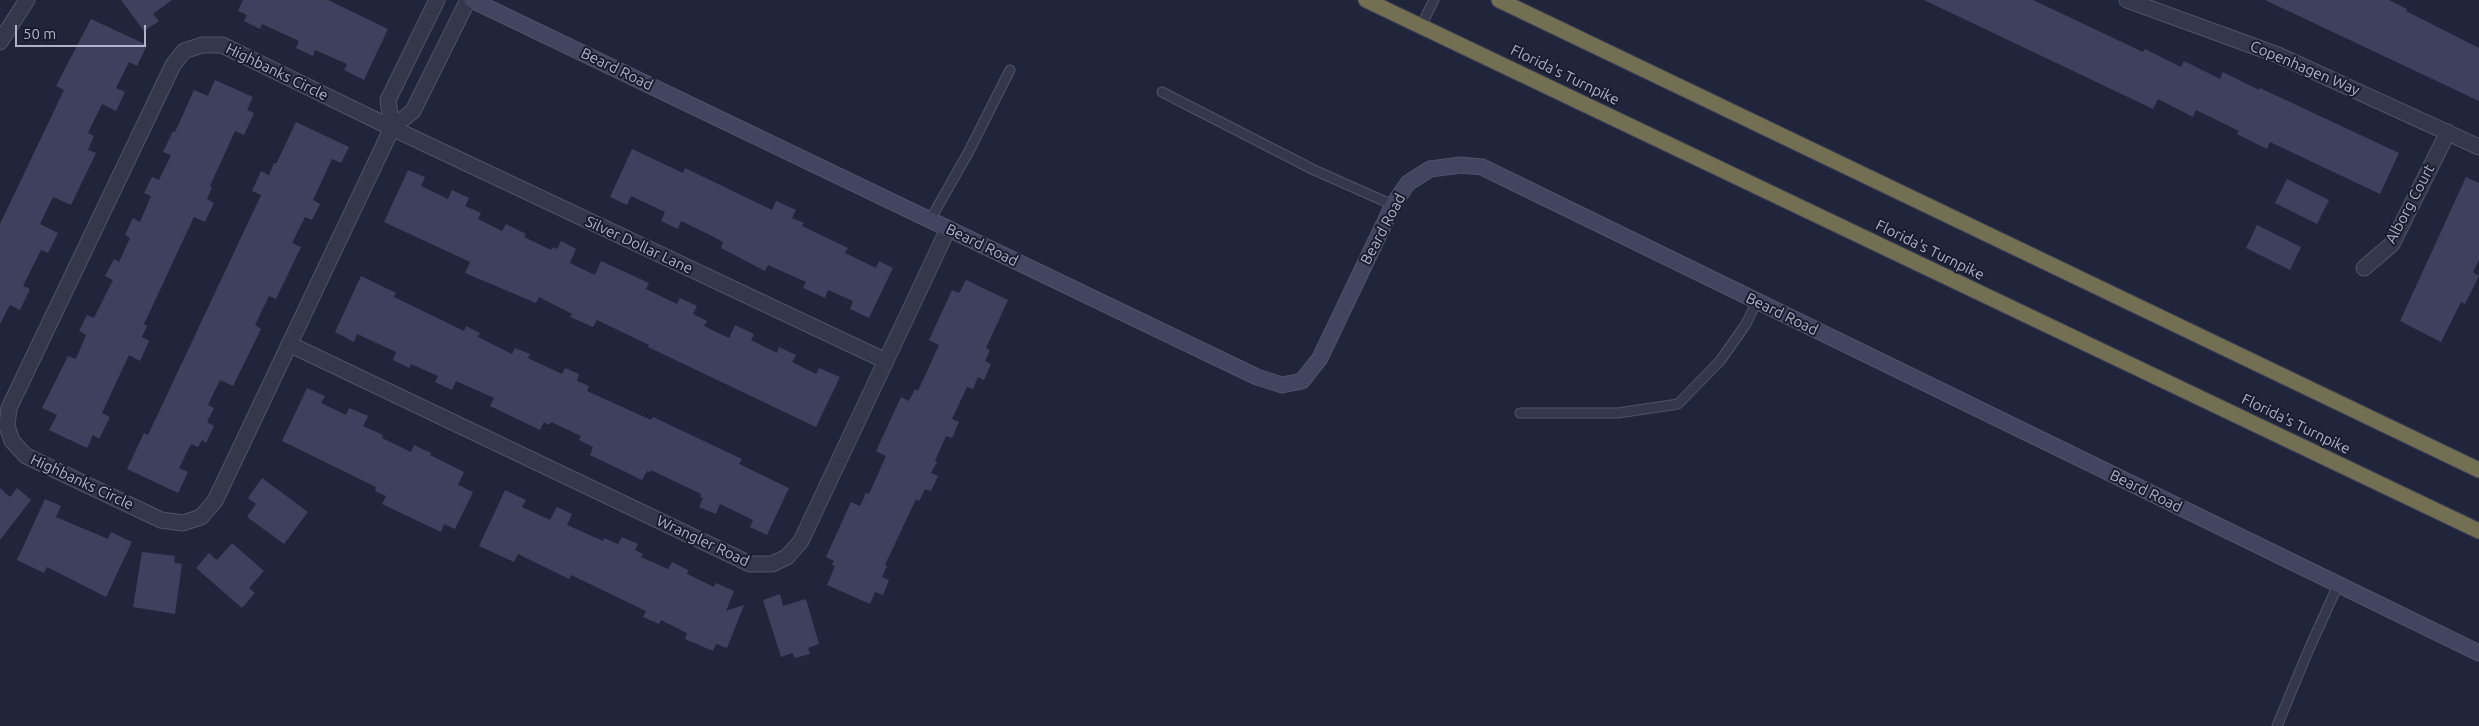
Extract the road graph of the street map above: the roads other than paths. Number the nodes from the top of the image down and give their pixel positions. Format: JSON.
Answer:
{"nodes":[{"id":1,"x":27,"y":0,"type":"edge"},
{"id":2,"x":437,"y":0,"type":"edge"},
{"id":3,"x":468,"y":0,"type":"edge"},
{"id":4,"x":472,"y":0,"type":"edge"},
{"id":5,"x":1366,"y":0,"type":"edge"},
{"id":6,"x":1434,"y":0,"type":"edge"},
{"id":7,"x":1499,"y":0,"type":"edge"},
{"id":8,"x":2127,"y":0,"type":"edge"},
{"id":9,"x":1421,"y":26,"type":"junction"},
{"id":10,"x":0,"y":42,"type":"edge"},
{"id":11,"x":417,"y":43,"type":"junction"},
{"id":12,"x":441,"y":55,"type":"junction"},
{"id":13,"x":1010,"y":70,"type":"dead end"},
{"id":14,"x":1162,"y":92,"type":"dead end"},
{"id":15,"x":392,"y":128,"type":"junction"},
{"id":16,"x":2448,"y":132,"type":"junction"},
{"id":17,"x":2479,"y":147,"type":"edge"},
{"id":18,"x":1393,"y":205,"type":"junction"},
{"id":19,"x":930,"y":220,"type":"junction"},
{"id":20,"x":948,"y":229,"type":"junction"},
{"id":21,"x":2364,"y":268,"type":"dead end"},
{"id":22,"x":1757,"y":302,"type":"junction"},
{"id":23,"x":289,"y":344,"type":"junction"},
{"id":24,"x":886,"y":361,"type":"junction"},
{"id":25,"x":1520,"y":413,"type":"dead end"},
{"id":26,"x":2479,"y":470,"type":"edge"},
{"id":27,"x":2479,"y":531,"type":"edge"},
{"id":28,"x":2338,"y":585,"type":"junction"},
{"id":29,"x":2479,"y":653,"type":"edge"},
{"id":30,"x":2277,"y":726,"type":"edge"}],
"edges":[{"from":1,"to":10,"type":"street"},
{"from":2,"to":11,"type":"street"},
{"from":3,"to":12,"type":"street"},
{"from":4,"to":19,"type":"street","name":"Beard Road"},
{"from":5,"to":9,"type":"highway","name":"Florida's Turnpike"},
{"from":6,"to":9,"type":"lane"},
{"from":7,"to":26,"type":"highway"},
{"from":8,"to":16,"type":"street","name":"Copenhagen Way"},
{"from":9,"to":27,"type":"highway","name":"Florida's Turnpike"},
{"from":11,"to":12,"type":"street"},
{"from":11,"to":15,"type":"street"},
{"from":12,"to":15,"type":"street"},
{"from":13,"to":19,"type":"lane"},
{"from":14,"to":18,"type":"lane"},
{"from":15,"to":23,"type":"street","name":"Highbanks Circle"},
{"from":15,"to":23,"type":"street","name":"Highbanks Circle"},
{"from":15,"to":24,"type":"street","name":"Silver Dollar Lane"},
{"from":16,"to":17,"type":"street","name":"Copenhagen Way"},
{"from":16,"to":21,"type":"street","name":"Alborg Court"},
{"from":18,"to":20,"type":"street","name":"Beard Road"},
{"from":18,"to":22,"type":"street","name":"Beard Road"},
{"from":19,"to":20,"type":"street","name":"Beard Road"},
{"from":20,"to":24,"type":"street","name":"Wrangler Road"},
{"from":22,"to":25,"type":"lane"},
{"from":22,"to":28,"type":"street","name":"Beard Road"},
{"from":23,"to":24,"type":"street","name":"Wrangler Road"},
{"from":28,"to":29,"type":"street","name":"Beard Road"},
{"from":28,"to":30,"type":"lane"}]}
